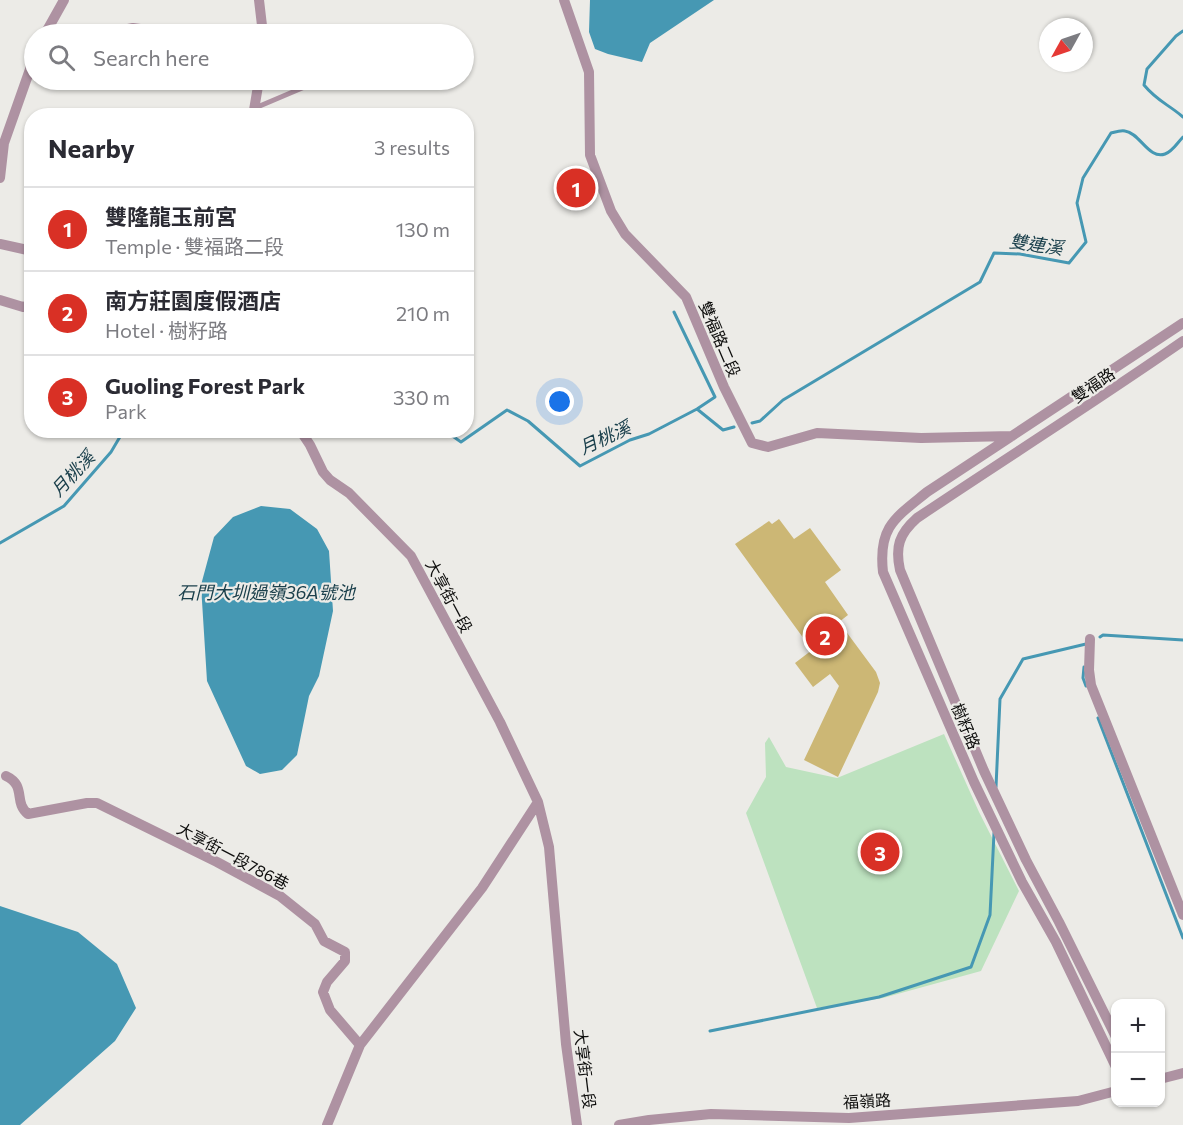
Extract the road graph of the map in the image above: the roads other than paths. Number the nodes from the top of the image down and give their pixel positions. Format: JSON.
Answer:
{"nodes":[{"id":1,"x":64,"y":0,"type":"edge"},
{"id":2,"x":259,"y":0,"type":"edge"},
{"id":3,"x":564,"y":0,"type":"edge"},
{"id":4,"x":51,"y":24,"type":"edge"},
{"id":5,"x":262,"y":24,"type":"edge"},
{"id":6,"x":24,"y":86,"type":"edge"},
{"id":7,"x":257,"y":90,"type":"edge"},
{"id":8,"x":300,"y":90,"type":"edge"},
{"id":9,"x":255,"y":108,"type":"edge"},
{"id":10,"x":262,"y":108,"type":"edge"},
{"id":11,"x":0,"y":178,"type":"edge"},
{"id":12,"x":0,"y":244,"type":"edge"},
{"id":13,"x":24,"y":249,"type":"edge"},
{"id":14,"x":0,"y":300,"type":"edge"},
{"id":15,"x":24,"y":307,"type":"edge"},
{"id":16,"x":1183,"y":323,"type":"edge"},
{"id":17,"x":1183,"y":341,"type":"edge"},
{"id":18,"x":1012,"y":436,"type":"junction"},
{"id":19,"x":305,"y":438,"type":"edge"},
{"id":20,"x":1018,"y":450,"type":"junction"},
{"id":21,"x":1090,"y":639,"type":"dead end"},
{"id":22,"x":6,"y":776,"type":"dead end"},
{"id":23,"x":538,"y":802,"type":"junction"},
{"id":24,"x":1183,"y":915,"type":"edge"},
{"id":25,"x":1111,"y":1026,"type":"edge"},
{"id":26,"x":360,"y":1045,"type":"junction"},
{"id":27,"x":1111,"y":1057,"type":"edge"},
{"id":28,"x":1183,"y":1074,"type":"edge"},
{"id":29,"x":1165,"y":1078,"type":"edge"},
{"id":30,"x":1111,"y":1092,"type":"edge"},
{"id":31,"x":711,"y":1119,"type":"edge"},
{"id":32,"x":327,"y":1125,"type":"edge"},
{"id":33,"x":577,"y":1125,"type":"edge"},
{"id":34,"x":620,"y":1125,"type":"edge"}],
"edges":[{"from":1,"to":4,"type":"street"},
{"from":2,"to":5,"type":"street"},
{"from":3,"to":18,"type":"street","name":"雙福路二段"},
{"from":6,"to":11,"type":"street"},
{"from":7,"to":9,"type":"street"},
{"from":8,"to":10,"type":"lane"},
{"from":12,"to":13,"type":"street"},
{"from":14,"to":15,"type":"street"},
{"from":16,"to":18,"type":"street","name":"樹籽路"},
{"from":17,"to":20,"type":"street","name":"雙福路"},
{"from":18,"to":20,"type":"street"},
{"from":18,"to":27,"type":"street","name":"樹籽路"},
{"from":19,"to":23,"type":"street","name":"大享街一段"},
{"from":20,"to":25,"type":"street","name":"樹籽路"},
{"from":21,"to":24,"type":"street"},
{"from":22,"to":26,"type":"street","name":"大享街一段786巷"},
{"from":23,"to":26,"type":"street"},
{"from":23,"to":33,"type":"street","name":"大享街一段"},
{"from":26,"to":32,"type":"street"},
{"from":28,"to":29,"type":"street"},
{"from":30,"to":31,"type":"street","name":"福嶺路"},
{"from":31,"to":34,"type":"street","name":"福嶺路"}]}
